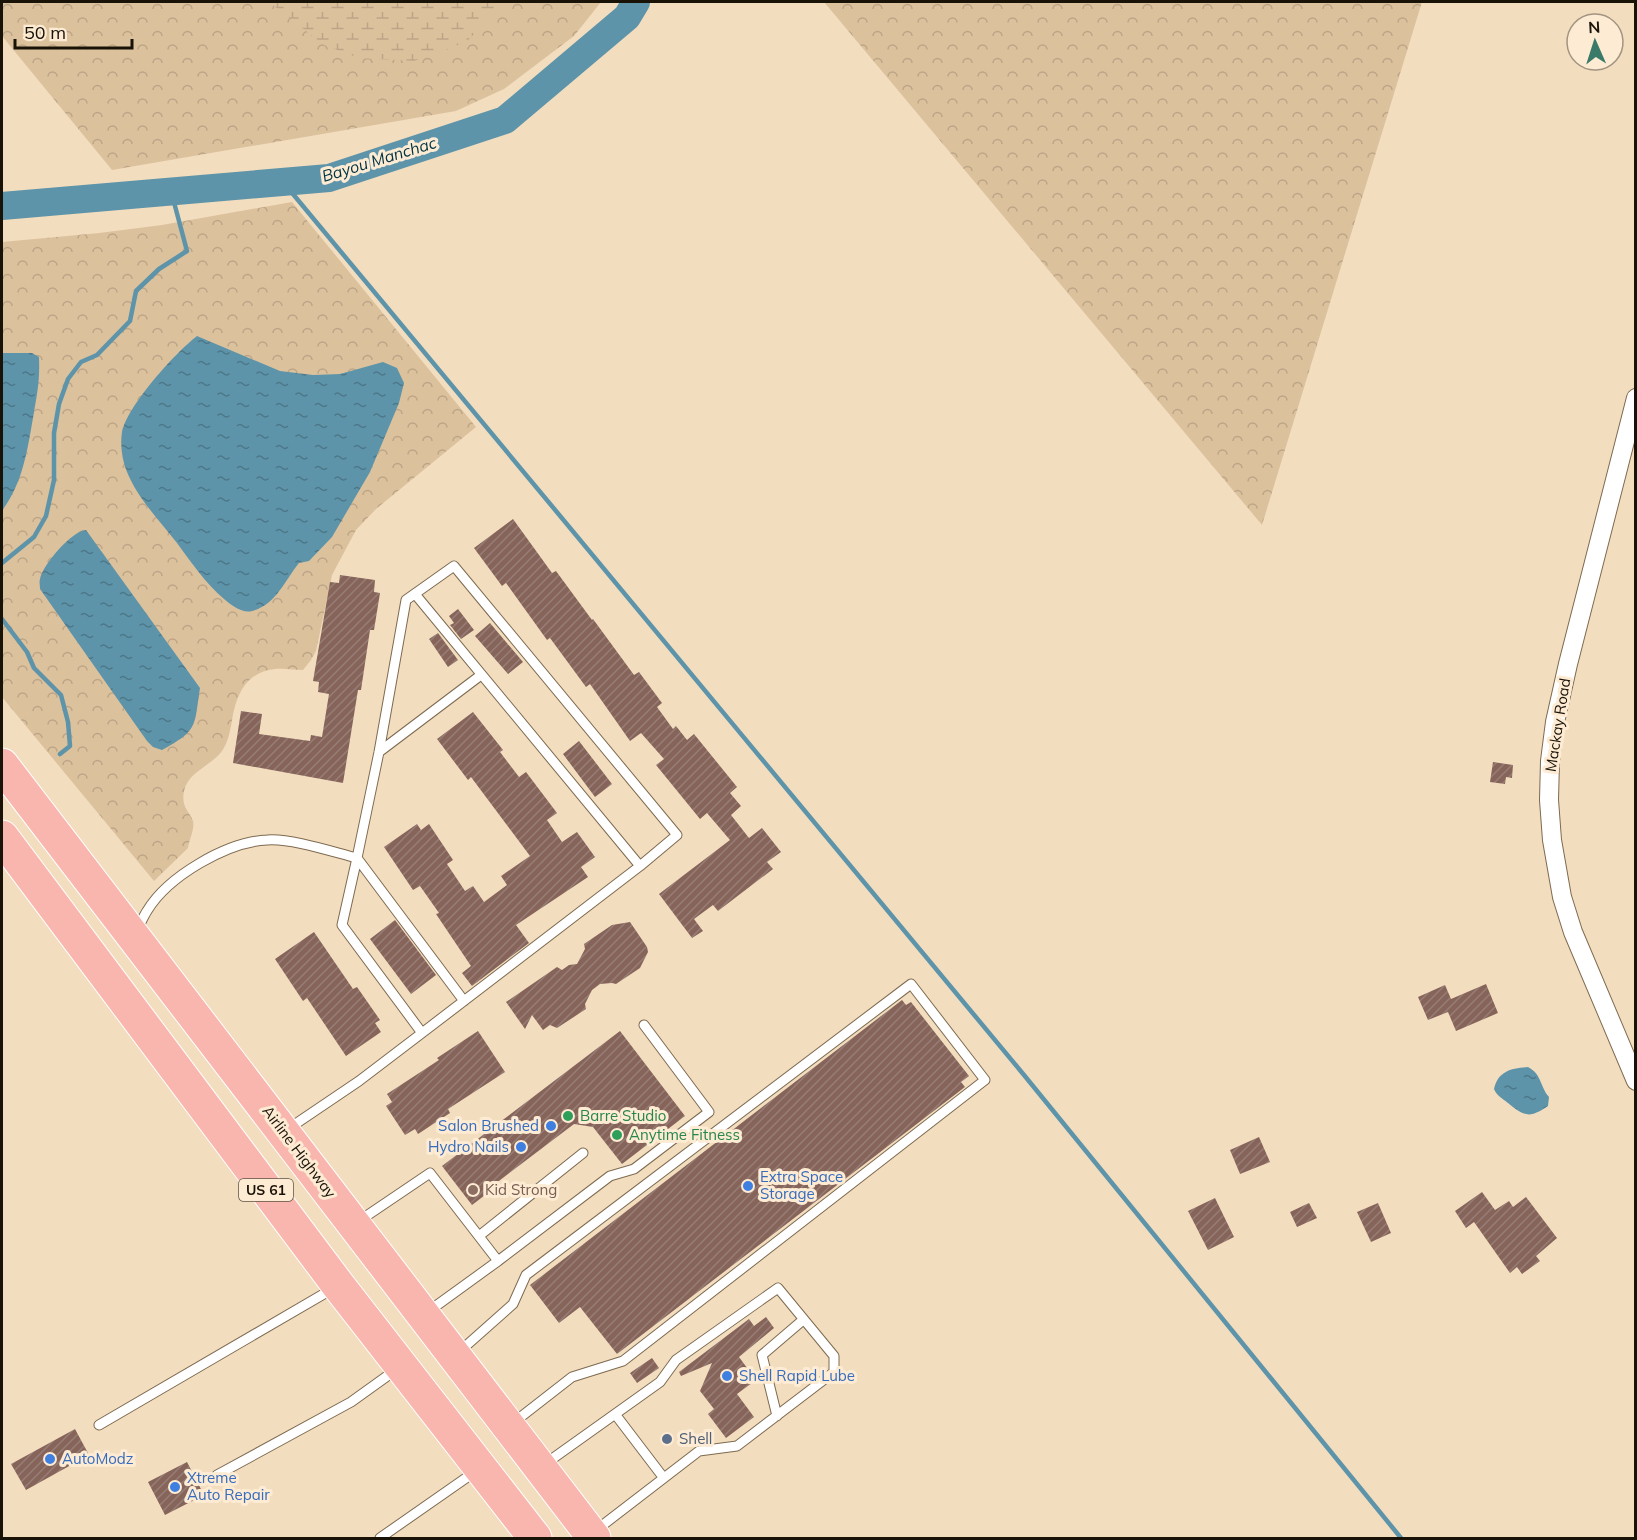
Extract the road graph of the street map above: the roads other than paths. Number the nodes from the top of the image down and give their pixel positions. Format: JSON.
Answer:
{"nodes":[{"id":1,"x":1635,"y":398,"type":"edge"},
{"id":2,"x":415,"y":594,"type":"junction"},
{"id":3,"x":481,"y":675,"type":"junction"},
{"id":4,"x":379,"y":752,"type":"junction"},
{"id":5,"x":2,"y":765,"type":"edge"},
{"id":6,"x":2,"y":838,"type":"edge"},
{"id":7,"x":357,"y":858,"type":"junction"},
{"id":8,"x":640,"y":866,"type":"junction"},
{"id":9,"x":134,"y":936,"type":"junction"},
{"id":10,"x":100,"y":970,"type":"junction"},
{"id":11,"x":464,"y":1001,"type":"junction"},
{"id":12,"x":644,"y":1025,"type":"dead end"},
{"id":13,"x":422,"y":1033,"type":"junction"},
{"id":14,"x":1635,"y":1081,"type":"edge"},
{"id":15,"x":252,"y":1090,"type":"junction"},
{"id":16,"x":284,"y":1132,"type":"junction"},
{"id":17,"x":583,"y":1154,"type":"dead end"},
{"id":18,"x":354,"y":1224,"type":"junction"},
{"id":19,"x":479,"y":1236,"type":"junction"},
{"id":20,"x":498,"y":1261,"type":"junction"},
{"id":21,"x":338,"y":1285,"type":"junction"},
{"id":22,"x":423,"y":1315,"type":"junction"},
{"id":23,"x":803,"y":1320,"type":"junction"},
{"id":24,"x":454,"y":1356,"type":"junction"},
{"id":25,"x":401,"y":1366,"type":"junction"},
{"id":26,"x":615,"y":1414,"type":"junction"},
{"id":27,"x":777,"y":1416,"type":"junction"},
{"id":28,"x":99,"y":1425,"type":"dead end"},
{"id":29,"x":509,"y":1426,"type":"junction"},
{"id":30,"x":481,"y":1467,"type":"junction"},
{"id":31,"x":540,"y":1467,"type":"junction"},
{"id":32,"x":217,"y":1475,"type":"dead end"},
{"id":33,"x":663,"y":1477,"type":"junction"},
{"id":34,"x":593,"y":1536,"type":"edge"},
{"id":35,"x":380,"y":1539,"type":"edge"},
{"id":36,"x":535,"y":1539,"type":"edge"}],
"edges":[{"from":1,"to":14,"type":"street","name":"Mackay Road"},
{"from":2,"to":3,"type":"lane"},
{"from":2,"to":4,"type":"lane"},
{"from":2,"to":8,"type":"lane"},
{"from":3,"to":4,"type":"lane"},
{"from":3,"to":8,"type":"lane"},
{"from":4,"to":7,"type":"lane"},
{"from":5,"to":9,"type":"highway","name":"Airline Highway","number":"US 61"},
{"from":6,"to":9,"type":"highway"},
{"from":6,"to":10,"type":"highway","number":"US 61"},
{"from":7,"to":9,"type":"lane"},
{"from":7,"to":11,"type":"lane"},
{"from":7,"to":13,"type":"lane"},
{"from":8,"to":11,"type":"lane"},
{"from":9,"to":15,"type":"highway","name":"Airline Highway","number":"US 61"},
{"from":10,"to":15,"type":"highway"},
{"from":10,"to":21,"type":"highway","number":"US 61"},
{"from":11,"to":13,"type":"lane"},
{"from":12,"to":20,"type":"lane"},
{"from":13,"to":16,"type":"lane"},
{"from":15,"to":16,"type":"highway","name":"Airline Highway","number":"US 61"},
{"from":16,"to":18,"type":"highway","name":"Airline Highway","number":"US 61"},
{"from":17,"to":19,"type":"lane"},
{"from":18,"to":19,"type":"lane"},
{"from":18,"to":22,"type":"highway","name":"Airline Highway","number":"US 61"},
{"from":19,"to":20,"type":"lane"},
{"from":20,"to":22,"type":"lane"},
{"from":21,"to":25,"type":"highway","number":"US 61"},
{"from":21,"to":28,"type":"lane"},
{"from":22,"to":24,"type":"highway","name":"Airline Highway","number":"US 61"},
{"from":23,"to":26,"type":"lane"},
{"from":23,"to":27,"type":"lane"},
{"from":23,"to":27,"type":"lane"},
{"from":24,"to":29,"type":"highway","name":"Airline Highway","number":"US 61"},
{"from":24,"to":29,"type":"lane"},
{"from":25,"to":30,"type":"highway","number":"US 61"},
{"from":25,"to":32,"type":"lane"},
{"from":26,"to":31,"type":"lane"},
{"from":26,"to":33,"type":"lane"},
{"from":27,"to":33,"type":"lane"},
{"from":29,"to":31,"type":"highway","name":"Airline Highway","number":"US 61"},
{"from":30,"to":35,"type":"lane"},
{"from":30,"to":36,"type":"highway","number":"US 61"},
{"from":31,"to":34,"type":"highway","name":"Airline Highway","number":"US 61"},
{"from":33,"to":34,"type":"lane"}]}
